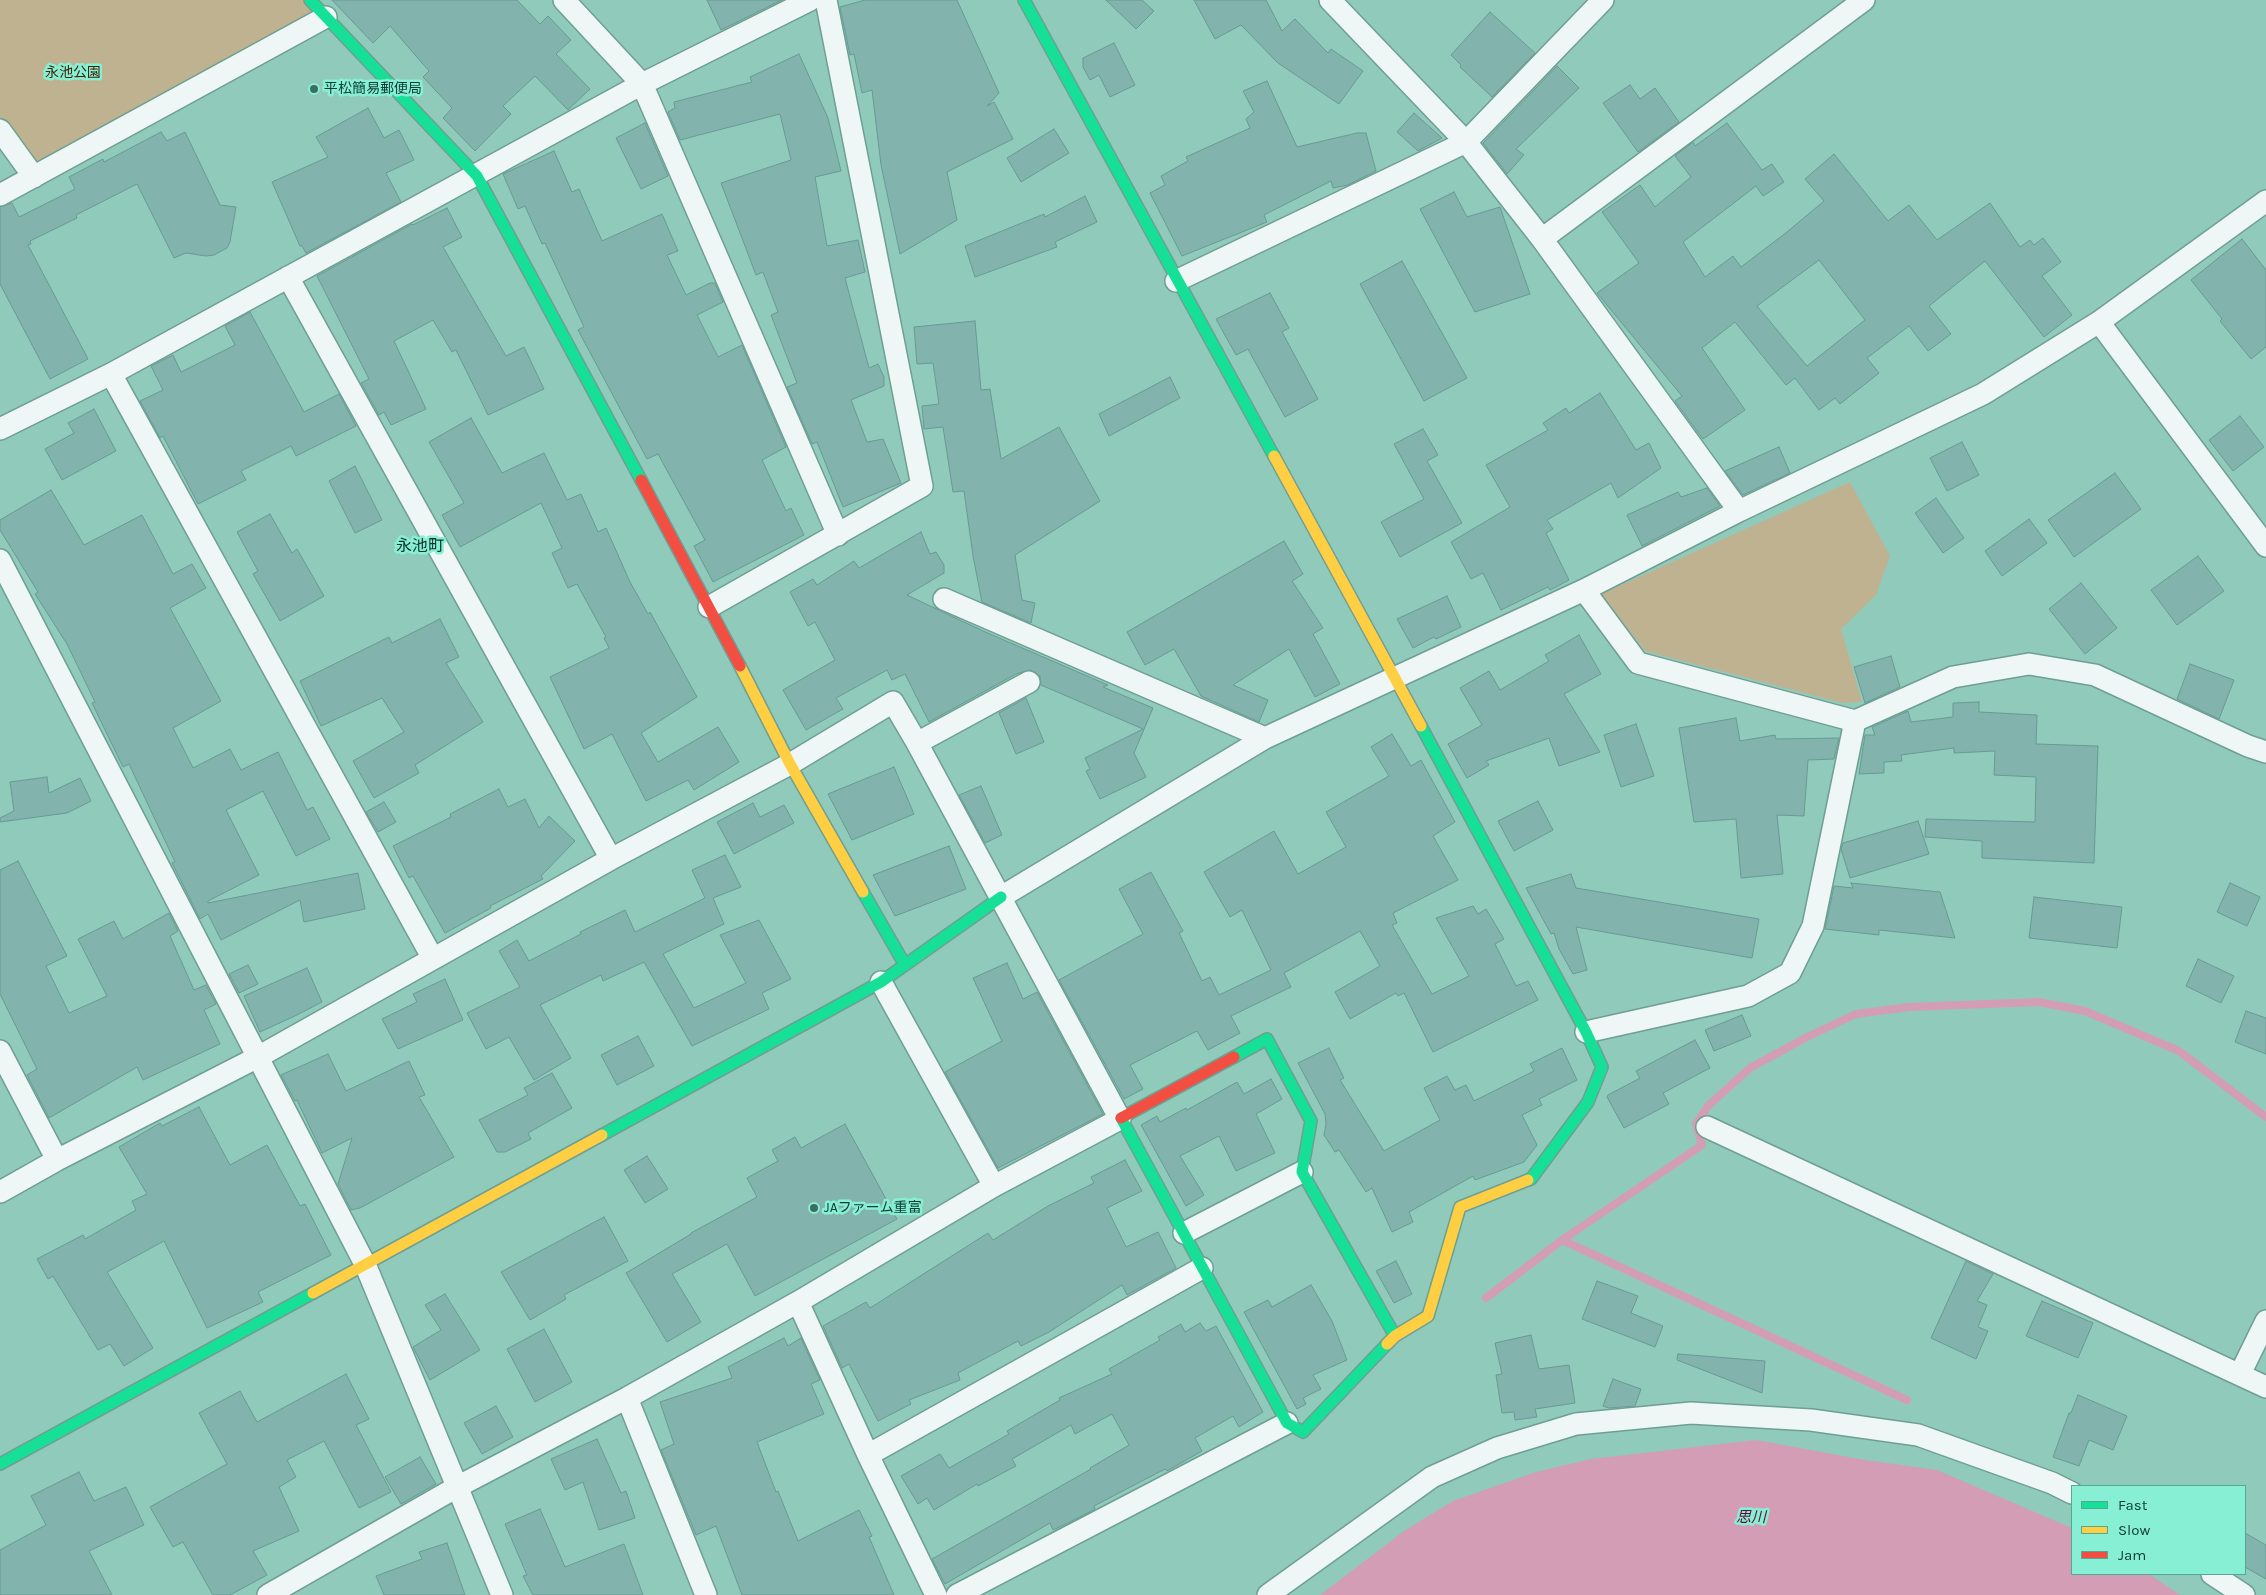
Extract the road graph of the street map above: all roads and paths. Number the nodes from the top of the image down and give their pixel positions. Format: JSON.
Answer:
{"nodes":[{"id":1,"x":310,"y":0,"type":"edge"},
{"id":2,"x":564,"y":0,"type":"edge"},
{"id":3,"x":810,"y":0,"type":"edge"},
{"id":4,"x":826,"y":0,"type":"edge"},
{"id":5,"x":1024,"y":0,"type":"edge"},
{"id":6,"x":1330,"y":0,"type":"edge"},
{"id":7,"x":1603,"y":0,"type":"edge"},
{"id":8,"x":1864,"y":0,"type":"edge"},
{"id":9,"x":326,"y":17,"type":"junction"},
{"id":10,"x":642,"y":84,"type":"junction"},
{"id":11,"x":3,"y":138,"type":"edge"},
{"id":12,"x":1466,"y":142,"type":"junction"},
{"id":13,"x":477,"y":176,"type":"junction"},
{"id":14,"x":34,"y":177,"type":"junction"},
{"id":15,"x":0,"y":195,"type":"edge"},
{"id":16,"x":2266,"y":201,"type":"edge"},
{"id":17,"x":1542,"y":240,"type":"junction"},
{"id":18,"x":288,"y":277,"type":"junction"},
{"id":19,"x":1176,"y":281,"type":"junction"},
{"id":20,"x":2099,"y":322,"type":"junction"},
{"id":21,"x":111,"y":374,"type":"junction"},
{"id":22,"x":0,"y":429,"type":"edge"},
{"id":23,"x":1739,"y":511,"type":"junction"},
{"id":24,"x":838,"y":535,"type":"junction"},
{"id":25,"x":2266,"y":546,"type":"edge"},
{"id":26,"x":0,"y":560,"type":"edge"},
{"id":27,"x":1584,"y":590,"type":"junction"},
{"id":28,"x":944,"y":599,"type":"dead end"},
{"id":29,"x":709,"y":607,"type":"junction"},
{"id":30,"x":1395,"y":678,"type":"junction"},
{"id":31,"x":1029,"y":682,"type":"dead end"},
{"id":32,"x":1855,"y":721,"type":"junction"},
{"id":33,"x":1266,"y":738,"type":"junction"},
{"id":34,"x":917,"y":743,"type":"junction"},
{"id":35,"x":2266,"y":752,"type":"edge"},
{"id":36,"x":790,"y":764,"type":"junction"},
{"id":37,"x":611,"y":859,"type":"junction"},
{"id":38,"x":1001,"y":897,"type":"junction"},
{"id":39,"x":432,"y":958,"type":"junction"},
{"id":40,"x":905,"y":965,"type":"junction"},
{"id":41,"x":881,"y":982,"type":"junction"},
{"id":42,"x":1586,"y":1032,"type":"junction"},
{"id":43,"x":0,"y":1051,"type":"edge"},
{"id":44,"x":258,"y":1057,"type":"junction"},
{"id":45,"x":1120,"y":1119,"type":"junction"},
{"id":46,"x":1707,"y":1126,"type":"dead end"},
{"id":47,"x":57,"y":1160,"type":"junction"},
{"id":48,"x":1302,"y":1172,"type":"junction"},
{"id":49,"x":994,"y":1186,"type":"junction"},
{"id":50,"x":0,"y":1192,"type":"edge"},
{"id":51,"x":1184,"y":1233,"type":"junction"},
{"id":52,"x":365,"y":1264,"type":"junction"},
{"id":53,"x":1202,"y":1268,"type":"junction"},
{"id":54,"x":798,"y":1302,"type":"junction"},
{"id":55,"x":2266,"y":1321,"type":"edge"},
{"id":56,"x":1396,"y":1336,"type":"junction"},
{"id":57,"x":2240,"y":1374,"type":"junction"},
{"id":58,"x":2266,"y":1387,"type":"edge"},
{"id":59,"x":627,"y":1398,"type":"junction"},
{"id":60,"x":1287,"y":1423,"type":"junction"},
{"id":61,"x":868,"y":1455,"type":"junction"},
{"id":62,"x":0,"y":1464,"type":"edge"},
{"id":63,"x":457,"y":1487,"type":"junction"},
{"id":64,"x":2071,"y":1492,"type":"edge"},
{"id":65,"x":2214,"y":1575,"type":"edge"},
{"id":66,"x":268,"y":1595,"type":"edge"},
{"id":67,"x":502,"y":1595,"type":"edge"},
{"id":68,"x":706,"y":1595,"type":"edge"},
{"id":69,"x":936,"y":1595,"type":"edge"},
{"id":70,"x":957,"y":1595,"type":"edge"},
{"id":71,"x":1268,"y":1595,"type":"edge"},
{"id":72,"x":2244,"y":1595,"type":"edge"}],
"edges":[{"from":1,"to":9,"type":"street"},
{"from":2,"to":10,"type":"street"},
{"from":3,"to":10,"type":"street"},
{"from":4,"to":24,"type":"street"},
{"from":5,"to":19,"type":"street"},
{"from":6,"to":12,"type":"street"},
{"from":7,"to":12,"type":"street"},
{"from":8,"to":17,"type":"street"},
{"from":9,"to":13,"type":"street"},
{"from":9,"to":14,"type":"street"},
{"from":10,"to":13,"type":"street"},
{"from":10,"to":24,"type":"street"},
{"from":11,"to":14,"type":"street"},
{"from":12,"to":17,"type":"street"},
{"from":12,"to":19,"type":"street"},
{"from":13,"to":18,"type":"street"},
{"from":13,"to":29,"type":"street"},
{"from":14,"to":15,"type":"street"},
{"from":16,"to":20,"type":"street"},
{"from":17,"to":23,"type":"street"},
{"from":18,"to":21,"type":"street"},
{"from":18,"to":37,"type":"street"},
{"from":19,"to":30,"type":"street"},
{"from":20,"to":23,"type":"street"},
{"from":20,"to":25,"type":"street"},
{"from":21,"to":22,"type":"street"},
{"from":21,"to":39,"type":"street"},
{"from":23,"to":27,"type":"street"},
{"from":24,"to":29,"type":"street"},
{"from":26,"to":44,"type":"street"},
{"from":27,"to":30,"type":"street"},
{"from":27,"to":32,"type":"street"},
{"from":28,"to":33,"type":"street"},
{"from":29,"to":36,"type":"street"},
{"from":30,"to":33,"type":"street"},
{"from":30,"to":42,"type":"street"},
{"from":31,"to":34,"type":"street"},
{"from":32,"to":35,"type":"street"},
{"from":32,"to":42,"type":"street"},
{"from":33,"to":38,"type":"street"},
{"from":34,"to":36,"type":"street"},
{"from":34,"to":38,"type":"street"},
{"from":36,"to":37,"type":"street"},
{"from":36,"to":40,"type":"street"},
{"from":37,"to":39,"type":"street"},
{"from":38,"to":40,"type":"street"},
{"from":38,"to":45,"type":"street"},
{"from":39,"to":44,"type":"street"},
{"from":40,"to":41,"type":"street"},
{"from":41,"to":49,"type":"street"},
{"from":41,"to":52,"type":"street"},
{"from":42,"to":56,"type":"street"},
{"from":43,"to":47,"type":"street"},
{"from":44,"to":47,"type":"street"},
{"from":44,"to":52,"type":"street"},
{"from":45,"to":48,"type":"street"},
{"from":45,"to":49,"type":"street"},
{"from":45,"to":51,"type":"street"},
{"from":46,"to":57,"type":"street"},
{"from":47,"to":50,"type":"street"},
{"from":48,"to":51,"type":"street"},
{"from":48,"to":56,"type":"street"},
{"from":49,"to":54,"type":"street"},
{"from":51,"to":53,"type":"street"},
{"from":52,"to":62,"type":"street"},
{"from":52,"to":63,"type":"street"},
{"from":53,"to":60,"type":"street"},
{"from":53,"to":61,"type":"street"},
{"from":54,"to":59,"type":"street"},
{"from":54,"to":61,"type":"street"},
{"from":55,"to":57,"type":"street"},
{"from":56,"to":60,"type":"street"},
{"from":57,"to":58,"type":"street"},
{"from":59,"to":63,"type":"street"},
{"from":59,"to":68,"type":"street"},
{"from":60,"to":70,"type":"street"},
{"from":61,"to":69,"type":"street"},
{"from":63,"to":66,"type":"street"},
{"from":63,"to":67,"type":"street"},
{"from":64,"to":71,"type":"street"},
{"from":65,"to":72,"type":"street"}]}
